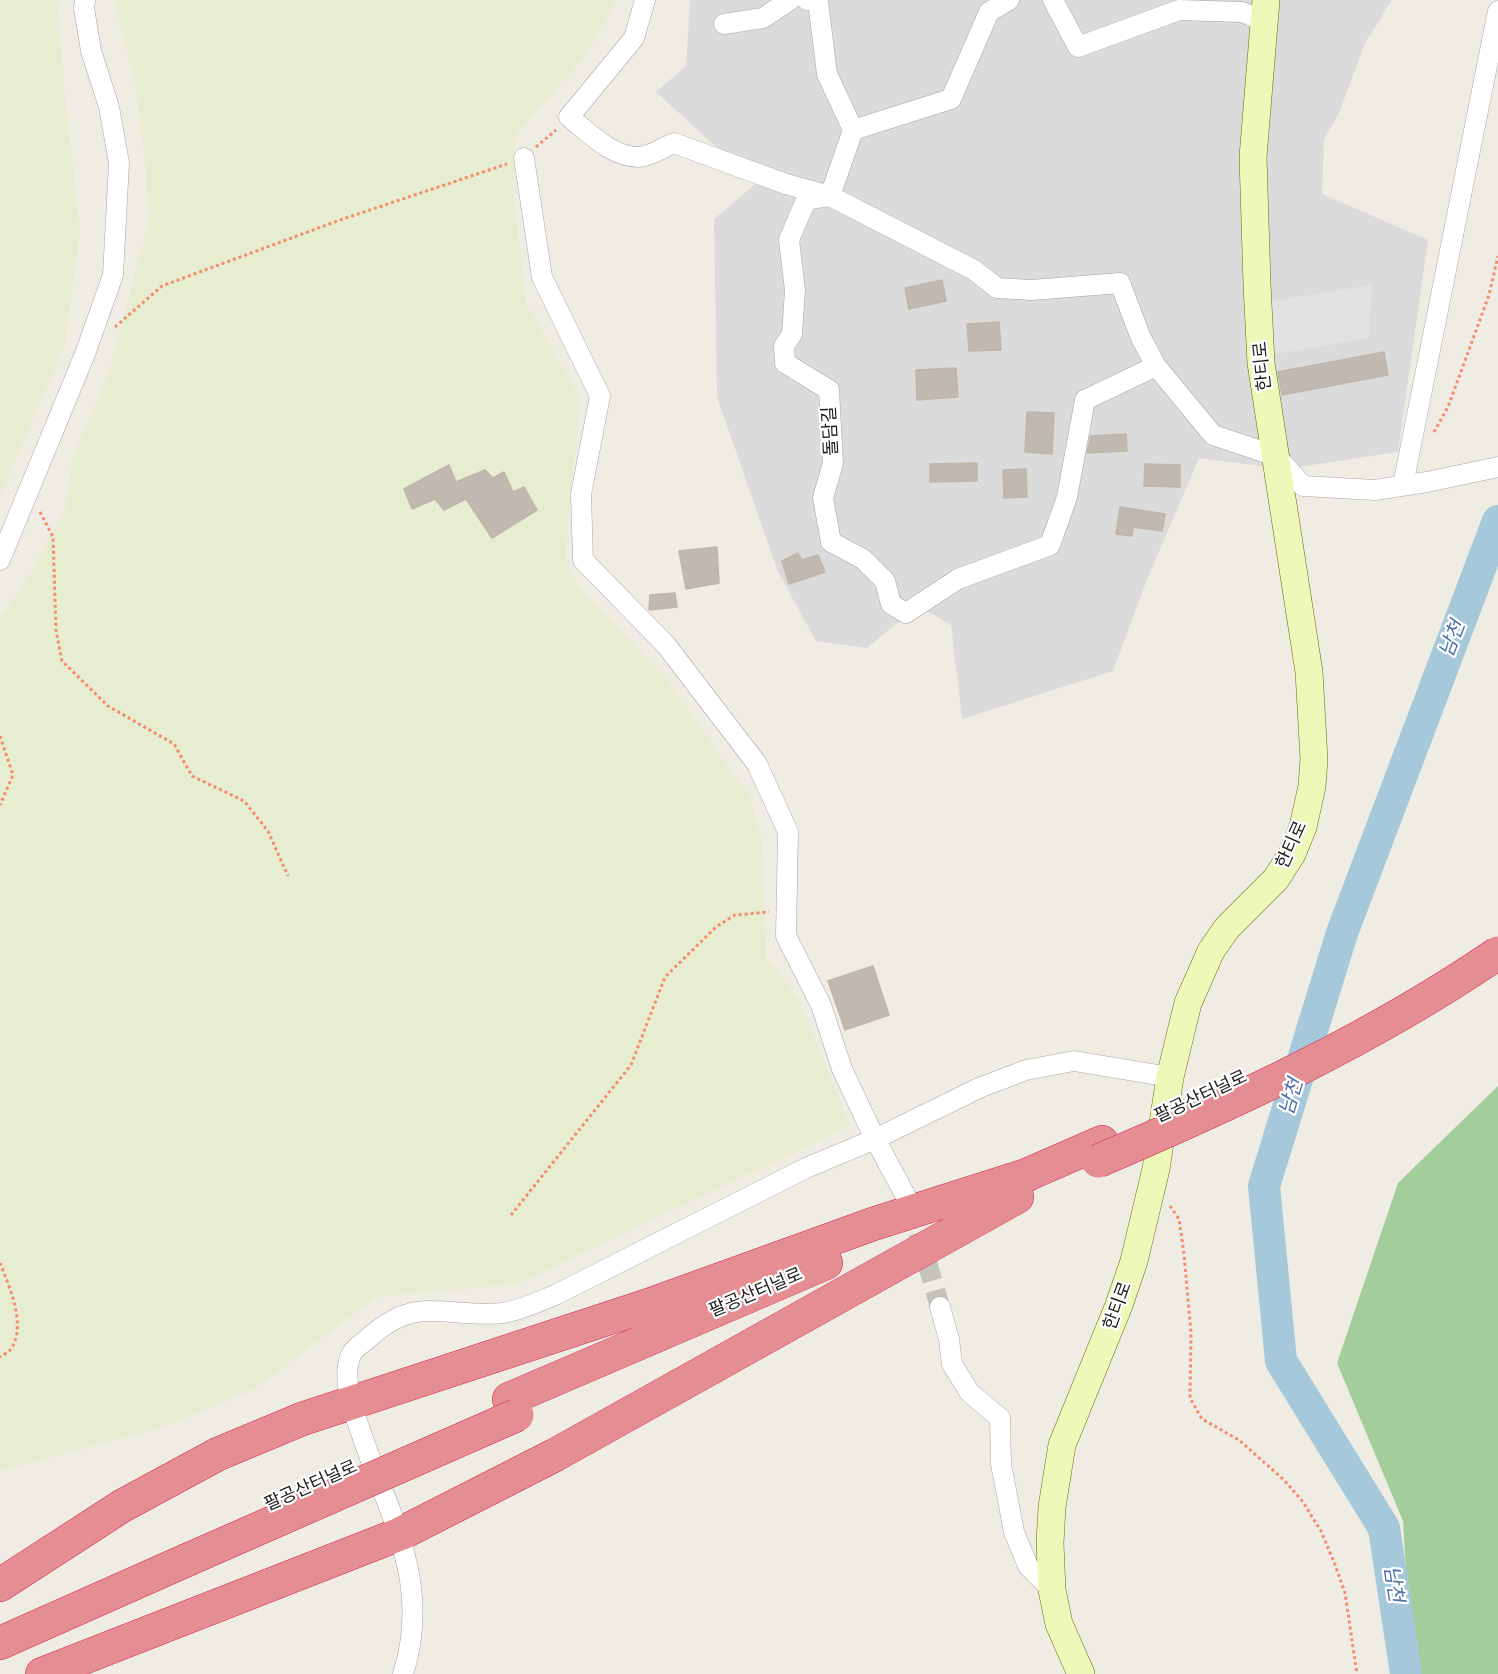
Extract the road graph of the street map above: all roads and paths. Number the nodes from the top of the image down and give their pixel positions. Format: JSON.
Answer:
{"nodes":[{"id":1,"x":86,"y":0,"type":"edge"},
{"id":2,"x":645,"y":0,"type":"edge"},
{"id":3,"x":790,"y":0,"type":"edge"},
{"id":4,"x":807,"y":0,"type":"edge"},
{"id":5,"x":1009,"y":0,"type":"edge"},
{"id":6,"x":1053,"y":0,"type":"edge"},
{"id":7,"x":1265,"y":11,"type":"edge"},
{"id":8,"x":1498,"y":11,"type":"edge"},
{"id":9,"x":724,"y":24,"type":"dead end"},
{"id":10,"x":569,"y":117,"type":"junction"},
{"id":11,"x":853,"y":130,"type":"junction"},
{"id":12,"x":524,"y":158,"type":"junction"},
{"id":13,"x":831,"y":196,"type":"junction"},
{"id":14,"x":1498,"y":256,"type":"edge"},
{"id":15,"x":85,"y":354,"type":"junction"},
{"id":16,"x":1156,"y":366,"type":"junction"},
{"id":17,"x":1431,"y":436,"type":"dead end"},
{"id":18,"x":1276,"y":456,"type":"junction"},
{"id":19,"x":1498,"y":467,"type":"edge"},
{"id":20,"x":1403,"y":485,"type":"junction"},
{"id":21,"x":28,"y":489,"type":"junction"},
{"id":22,"x":0,"y":560,"type":"edge"},
{"id":23,"x":0,"y":736,"type":"edge"},
{"id":24,"x":0,"y":805,"type":"edge"},
{"id":25,"x":288,"y":876,"type":"dead end"},
{"id":26,"x":787,"y":911,"type":"junction"},
{"id":27,"x":1498,"y":933,"type":"edge"},
{"id":28,"x":1498,"y":953,"type":"edge"},
{"id":29,"x":1170,"y":1077,"type":"junction"},
{"id":30,"x":876,"y":1139,"type":"junction"},
{"id":31,"x":1100,"y":1151,"type":"junction"},
{"id":32,"x":1022,"y":1186,"type":"junction"},
{"id":33,"x":1150,"y":1195,"type":"junction"},
{"id":34,"x":910,"y":1204,"type":"tunnel mouth"},
{"id":35,"x":511,"y":1215,"type":"dead end"},
{"id":36,"x":0,"y":1263,"type":"edge"},
{"id":37,"x":940,"y":1307,"type":"tunnel mouth"},
{"id":38,"x":0,"y":1357,"type":"edge"},
{"id":39,"x":351,"y":1403,"type":"junction"},
{"id":40,"x":400,"y":1534,"type":"junction"},
{"id":41,"x":183,"y":1552,"type":"junction"},
{"id":42,"x":0,"y":1585,"type":"edge"},
{"id":43,"x":1052,"y":1590,"type":"junction"},
{"id":44,"x":0,"y":1624,"type":"edge"},
{"id":45,"x":0,"y":1643,"type":"edge"},
{"id":46,"x":42,"y":1674,"type":"edge"},
{"id":47,"x":403,"y":1674,"type":"edge"},
{"id":48,"x":1081,"y":1674,"type":"edge"},
{"id":49,"x":1357,"y":1674,"type":"edge"}],
"edges":[{"from":1,"to":15,"type":"street"},
{"from":2,"to":10,"type":"street"},
{"from":3,"to":9,"type":"street"},
{"from":4,"to":11,"type":"street"},
{"from":5,"to":11,"type":"street"},
{"from":6,"to":7,"type":"street"},
{"from":7,"to":18,"type":"street","name":"한티로"},
{"from":8,"to":20,"type":"street"},
{"from":10,"to":12,"type":"path"},
{"from":10,"to":13,"type":"street"},
{"from":11,"to":13,"type":"street"},
{"from":12,"to":15,"type":"path"},
{"from":12,"to":26,"type":"street"},
{"from":13,"to":16,"type":"street"},
{"from":13,"to":16,"type":"street","name":"돌담길"},
{"from":14,"to":17,"type":"path"},
{"from":15,"to":21,"type":"street"},
{"from":16,"to":18,"type":"street"},
{"from":18,"to":20,"type":"street"},
{"from":18,"to":29,"type":"street","name":"한티로"},
{"from":19,"to":20,"type":"street"},
{"from":21,"to":22,"type":"street"},
{"from":21,"to":25,"type":"path"},
{"from":23,"to":24,"type":"path"},
{"from":26,"to":30,"type":"street"},
{"from":26,"to":35,"type":"path"},
{"from":27,"to":31,"type":"highway","name":"팔공산터널로"},
{"from":28,"to":31,"type":"highway","name":"팔공산터널로","bridge":true},
{"from":29,"to":30,"type":"street"},
{"from":29,"to":33,"type":"street","name":"한티로"},
{"from":30,"to":34,"type":"street"},
{"from":30,"to":39,"type":"street"},
{"from":31,"to":32,"type":"highway","name":"팔공산터널로"},
{"from":32,"to":39,"type":"highway"},
{"from":32,"to":40,"type":"highway"},
{"from":32,"to":41,"type":"highway","name":"팔공산터널로"},
{"from":33,"to":43,"type":"street","name":"한티로"},
{"from":33,"to":49,"type":"path"},
{"from":36,"to":38,"type":"path"},
{"from":37,"to":43,"type":"street"},
{"from":39,"to":40,"type":"street"},
{"from":39,"to":42,"type":"highway"},
{"from":40,"to":46,"type":"highway"},
{"from":40,"to":47,"type":"street"},
{"from":41,"to":44,"type":"highway","name":"팔공산터널로"},
{"from":41,"to":45,"type":"highway","name":"팔공산터널로"},
{"from":43,"to":48,"type":"street","name":"한티로"}]}
